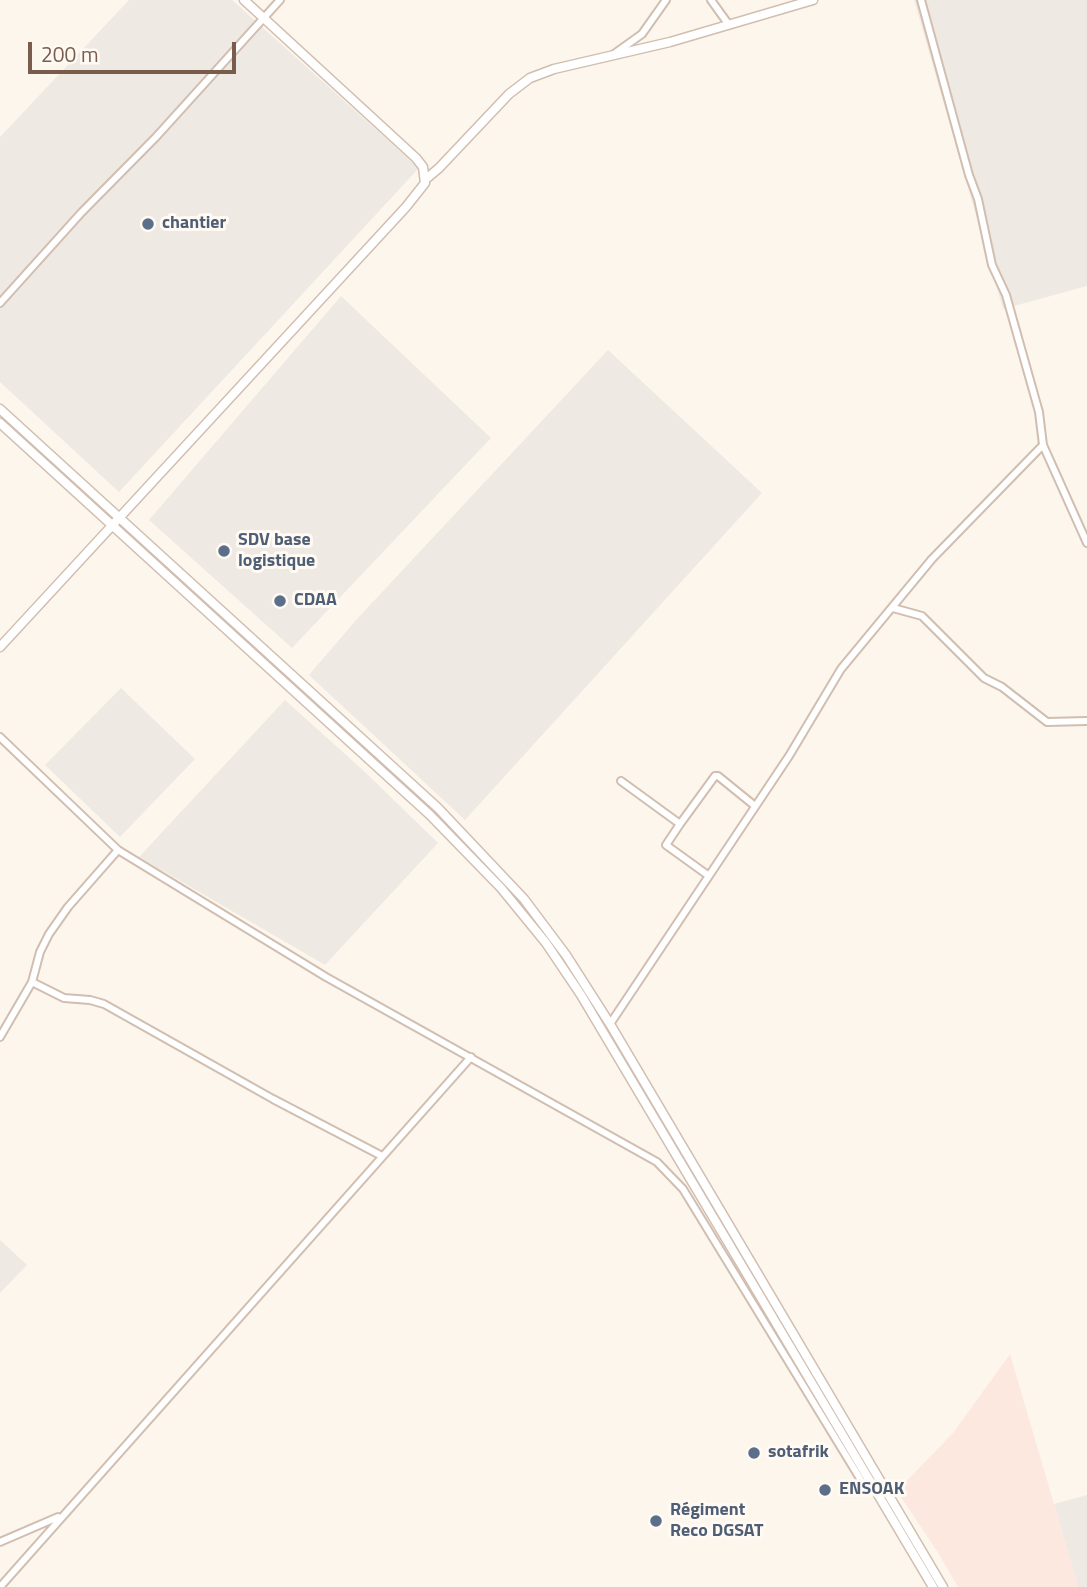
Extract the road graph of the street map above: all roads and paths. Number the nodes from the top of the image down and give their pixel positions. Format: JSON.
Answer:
{"nodes":[{"id":1,"x":244,"y":0,"type":"edge"},
{"id":2,"x":280,"y":0,"type":"edge"},
{"id":3,"x":666,"y":0,"type":"edge"},
{"id":4,"x":711,"y":0,"type":"edge"},
{"id":5,"x":813,"y":0,"type":"edge"},
{"id":6,"x":921,"y":0,"type":"edge"},
{"id":7,"x":264,"y":19,"type":"junction"},
{"id":8,"x":729,"y":24,"type":"junction"},
{"id":9,"x":614,"y":54,"type":"junction"},
{"id":10,"x":426,"y":179,"type":"junction"},
{"id":11,"x":0,"y":303,"type":"edge"},
{"id":12,"x":0,"y":409,"type":"edge"},
{"id":13,"x":0,"y":422,"type":"edge"},
{"id":14,"x":1043,"y":445,"type":"junction"},
{"id":15,"x":116,"y":522,"type":"junction"},
{"id":16,"x":1087,"y":543,"type":"edge"},
{"id":17,"x":893,"y":608,"type":"junction"},
{"id":18,"x":0,"y":647,"type":"edge"},
{"id":19,"x":1087,"y":721,"type":"edge"},
{"id":20,"x":0,"y":737,"type":"edge"},
{"id":21,"x":621,"y":781,"type":"dead end"},
{"id":22,"x":755,"y":806,"type":"junction"},
{"id":23,"x":680,"y":824,"type":"junction"},
{"id":24,"x":118,"y":850,"type":"junction"},
{"id":25,"x":709,"y":876,"type":"junction"},
{"id":26,"x":33,"y":982,"type":"junction"},
{"id":27,"x":610,"y":1024,"type":"junction"},
{"id":28,"x":0,"y":1037,"type":"edge"},
{"id":29,"x":471,"y":1057,"type":"junction"},
{"id":30,"x":382,"y":1156,"type":"junction"},
{"id":31,"x":879,"y":1489,"type":"junction"},
{"id":32,"x":63,"y":1514,"type":"junction"},
{"id":33,"x":0,"y":1542,"type":"edge"},
{"id":34,"x":0,"y":1587,"type":"edge"},
{"id":35,"x":933,"y":1587,"type":"edge"},
{"id":36,"x":943,"y":1587,"type":"edge"}],
"edges":[{"from":1,"to":7,"type":"street"},
{"from":2,"to":7,"type":"street"},
{"from":3,"to":9,"type":"street"},
{"from":4,"to":8,"type":"street"},
{"from":5,"to":8,"type":"street"},
{"from":6,"to":14,"type":"street"},
{"from":7,"to":10,"type":"street"},
{"from":7,"to":11,"type":"street"},
{"from":8,"to":9,"type":"street"},
{"from":9,"to":10,"type":"street"},
{"from":10,"to":15,"type":"street"},
{"from":12,"to":15,"type":"street"},
{"from":13,"to":15,"type":"street"},
{"from":14,"to":16,"type":"street"},
{"from":14,"to":17,"type":"street"},
{"from":15,"to":18,"type":"street"},
{"from":15,"to":27,"type":"street"},
{"from":15,"to":31,"type":"street"},
{"from":17,"to":19,"type":"street"},
{"from":17,"to":22,"type":"street"},
{"from":20,"to":24,"type":"street"},
{"from":21,"to":23,"type":"street"},
{"from":22,"to":23,"type":"street"},
{"from":22,"to":25,"type":"street"},
{"from":23,"to":25,"type":"street"},
{"from":24,"to":26,"type":"street"},
{"from":24,"to":29,"type":"street"},
{"from":25,"to":27,"type":"street"},
{"from":26,"to":28,"type":"street"},
{"from":26,"to":30,"type":"street"},
{"from":27,"to":31,"type":"street"},
{"from":29,"to":30,"type":"street"},
{"from":29,"to":31,"type":"street"},
{"from":30,"to":32,"type":"street"},
{"from":31,"to":35,"type":"street"},
{"from":31,"to":36,"type":"street"},
{"from":32,"to":33,"type":"street"},
{"from":32,"to":34,"type":"street"}]}
